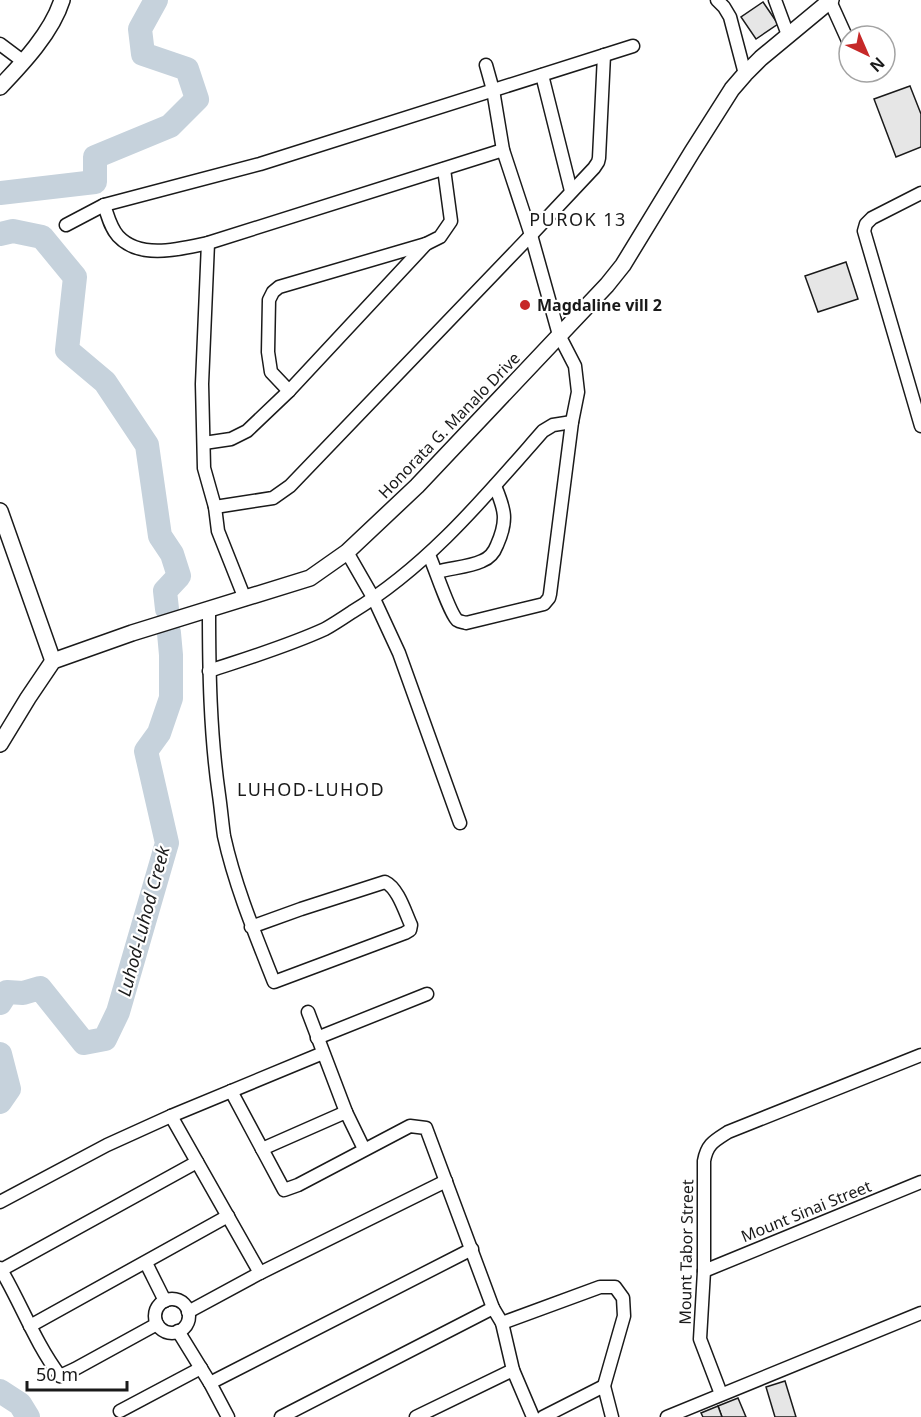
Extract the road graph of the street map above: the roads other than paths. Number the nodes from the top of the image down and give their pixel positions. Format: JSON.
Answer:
{"nodes":[{"id":1,"x":62,"y":0,"type":"edge"},
{"id":2,"x":717,"y":0,"type":"edge"},
{"id":3,"x":775,"y":0,"type":"edge"},
{"id":4,"x":831,"y":1,"type":"edge"},
{"id":5,"x":841,"y":24,"type":"edge"},
{"id":6,"x":788,"y":35,"type":"junction"},
{"id":7,"x":0,"y":44,"type":"edge"},
{"id":8,"x":633,"y":46,"type":"dead end"},
{"id":9,"x":604,"y":55,"type":"junction"},
{"id":10,"x":24,"y":62,"type":"junction"},
{"id":11,"x":486,"y":65,"type":"dead end"},
{"id":12,"x":745,"y":74,"type":"junction"},
{"id":13,"x":542,"y":75,"type":"junction"},
{"id":14,"x":0,"y":87,"type":"edge"},
{"id":15,"x":493,"y":90,"type":"junction"},
{"id":16,"x":503,"y":150,"type":"junction"},
{"id":17,"x":444,"y":169,"type":"junction"},
{"id":18,"x":572,"y":191,"type":"junction"},
{"id":19,"x":921,"y":193,"type":"edge"},
{"id":20,"x":105,"y":205,"type":"junction"},
{"id":21,"x":66,"y":225,"type":"dead end"},
{"id":22,"x":531,"y":235,"type":"junction"},
{"id":23,"x":208,"y":243,"type":"junction"},
{"id":24,"x":426,"y":244,"type":"junction"},
{"id":25,"x":559,"y":335,"type":"junction"},
{"id":26,"x":289,"y":391,"type":"junction"},
{"id":27,"x":572,"y":422,"type":"junction"},
{"id":28,"x":921,"y":426,"type":"edge"},
{"id":29,"x":204,"y":443,"type":"junction"},
{"id":30,"x":495,"y":486,"type":"junction"},
{"id":31,"x":215,"y":507,"type":"junction"},
{"id":32,"x":0,"y":511,"type":"edge"},
{"id":33,"x":347,"y":552,"type":"junction"},
{"id":34,"x":429,"y":555,"type":"junction"},
{"id":35,"x":436,"y":572,"type":"junction"},
{"id":36,"x":246,"y":598,"type":"junction"},
{"id":37,"x":374,"y":599,"type":"junction"},
{"id":38,"x":209,"y":609,"type":"junction"},
{"id":39,"x":53,"y":661,"type":"junction"},
{"id":40,"x":209,"y":671,"type":"junction"},
{"id":41,"x":0,"y":744,"type":"edge"},
{"id":42,"x":460,"y":823,"type":"dead end"},
{"id":43,"x":251,"y":927,"type":"junction"},
{"id":44,"x":427,"y":994,"type":"dead end"},
{"id":45,"x":308,"y":1012,"type":"dead end"},
{"id":46,"x":317,"y":1038,"type":"junction"},
{"id":47,"x":323,"y":1053,"type":"junction"},
{"id":48,"x":921,"y":1054,"type":"edge"},
{"id":49,"x":231,"y":1091,"type":"junction"},
{"id":50,"x":346,"y":1112,"type":"junction"},
{"id":51,"x":171,"y":1116,"type":"junction"},
{"id":52,"x":262,"y":1149,"type":"junction"},
{"id":53,"x":364,"y":1149,"type":"junction"},
{"id":54,"x":196,"y":1162,"type":"junction"},
{"id":55,"x":446,"y":1181,"type":"junction"},
{"id":56,"x":921,"y":1182,"type":"edge"},
{"id":57,"x":0,"y":1202,"type":"edge"},
{"id":58,"x":228,"y":1216,"type":"junction"},
{"id":59,"x":472,"y":1249,"type":"junction"},
{"id":60,"x":146,"y":1263,"type":"junction"},
{"id":61,"x":1,"y":1269,"type":"edge"},
{"id":62,"x":704,"y":1271,"type":"junction"},
{"id":63,"x":260,"y":1273,"type":"junction"},
{"id":64,"x":165,"y":1301,"type":"junction"},
{"id":65,"x":493,"y":1308,"type":"junction"},
{"id":66,"x":188,"y":1312,"type":"junction"},
{"id":67,"x":921,"y":1313,"type":"edge"},
{"id":68,"x":502,"y":1323,"type":"junction"},
{"id":69,"x":157,"y":1324,"type":"junction"},
{"id":70,"x":30,"y":1326,"type":"junction"},
{"id":71,"x":178,"y":1331,"type":"junction"},
{"id":72,"x":201,"y":1368,"type":"junction"},
{"id":73,"x":513,"y":1370,"type":"junction"},
{"id":74,"x":210,"y":1383,"type":"junction"},
{"id":75,"x":604,"y":1386,"type":"junction"},
{"id":76,"x":722,"y":1394,"type":"junction"},
{"id":77,"x":120,"y":1412,"type":"dead end"},
{"id":78,"x":228,"y":1417,"type":"edge"},
{"id":79,"x":281,"y":1417,"type":"edge"},
{"id":80,"x":416,"y":1417,"type":"edge"},
{"id":81,"x":533,"y":1417,"type":"edge"},
{"id":82,"x":543,"y":1417,"type":"edge"},
{"id":83,"x":612,"y":1417,"type":"edge"},
{"id":84,"x":668,"y":1417,"type":"edge"}],
"edges":[{"from":1,"to":10,"type":"street"},
{"from":2,"to":12,"type":"street"},
{"from":3,"to":6,"type":"street"},
{"from":4,"to":5,"type":"street"},
{"from":4,"to":6,"type":"street","name":"Honorata G. Manalo Drive"},
{"from":6,"to":12,"type":"street","name":"Honorata G. Manalo Drive"},
{"from":7,"to":10,"type":"street"},
{"from":8,"to":9,"type":"street"},
{"from":9,"to":13,"type":"street"},
{"from":9,"to":18,"type":"street"},
{"from":10,"to":14,"type":"street"},
{"from":11,"to":15,"type":"street"},
{"from":12,"to":25,"type":"street","name":"Honorata G. Manalo Drive"},
{"from":13,"to":15,"type":"street"},
{"from":13,"to":18,"type":"street"},
{"from":15,"to":16,"type":"street"},
{"from":15,"to":20,"type":"street"},
{"from":16,"to":17,"type":"street"},
{"from":16,"to":22,"type":"street"},
{"from":17,"to":23,"type":"street"},
{"from":17,"to":24,"type":"street"},
{"from":18,"to":22,"type":"street"},
{"from":19,"to":28,"type":"street"},
{"from":20,"to":21,"type":"street"},
{"from":20,"to":23,"type":"street"},
{"from":22,"to":25,"type":"street"},
{"from":22,"to":31,"type":"street"},
{"from":23,"to":29,"type":"street"},
{"from":24,"to":26,"type":"street"},
{"from":24,"to":26,"type":"street"},
{"from":25,"to":27,"type":"street"},
{"from":25,"to":33,"type":"street","name":"Honorata G. Manalo Drive"},
{"from":26,"to":29,"type":"street"},
{"from":27,"to":30,"type":"street"},
{"from":27,"to":35,"type":"street"},
{"from":29,"to":31,"type":"street"},
{"from":30,"to":34,"type":"street"},
{"from":30,"to":35,"type":"street"},
{"from":31,"to":36,"type":"street"},
{"from":32,"to":39,"type":"street"},
{"from":33,"to":36,"type":"street","name":"Honorata G. Manalo Drive"},
{"from":33,"to":37,"type":"street"},
{"from":34,"to":35,"type":"street"},
{"from":34,"to":37,"type":"street"},
{"from":36,"to":38,"type":"street","name":"Honorata G. Manalo Drive"},
{"from":37,"to":40,"type":"street"},
{"from":37,"to":42,"type":"street"},
{"from":38,"to":39,"type":"street","name":"Honorata G. Manalo Drive"},
{"from":38,"to":40,"type":"street"},
{"from":39,"to":41,"type":"street"},
{"from":40,"to":43,"type":"street"},
{"from":43,"to":43,"type":"street"},
{"from":44,"to":46,"type":"street"},
{"from":45,"to":46,"type":"street"},
{"from":46,"to":47,"type":"street"},
{"from":47,"to":49,"type":"street"},
{"from":47,"to":50,"type":"street"},
{"from":48,"to":62,"type":"street","name":"Mount Tabor Street"},
{"from":49,"to":51,"type":"street"},
{"from":49,"to":52,"type":"street"},
{"from":50,"to":52,"type":"street"},
{"from":50,"to":53,"type":"street"},
{"from":51,"to":54,"type":"street"},
{"from":51,"to":57,"type":"street"},
{"from":52,"to":53,"type":"street"},
{"from":53,"to":55,"type":"street"},
{"from":54,"to":58,"type":"street"},
{"from":54,"to":61,"type":"street"},
{"from":55,"to":59,"type":"street"},
{"from":55,"to":63,"type":"street"},
{"from":56,"to":62,"type":"street","name":"Mount Sinai Street"},
{"from":58,"to":60,"type":"street"},
{"from":58,"to":63,"type":"street"},
{"from":59,"to":65,"type":"street"},
{"from":59,"to":74,"type":"street"},
{"from":60,"to":64,"type":"street"},
{"from":60,"to":70,"type":"street"},
{"from":61,"to":70,"type":"street"},
{"from":62,"to":76,"type":"street","name":"Mount Tabor Street"},
{"from":63,"to":66,"type":"street"},
{"from":64,"to":66,"type":"street"},
{"from":64,"to":69,"type":"street"},
{"from":65,"to":68,"type":"street"},
{"from":65,"to":79,"type":"street"},
{"from":66,"to":71,"type":"street"},
{"from":67,"to":76,"type":"street"},
{"from":68,"to":73,"type":"street"},
{"from":68,"to":75,"type":"street"},
{"from":69,"to":70,"type":"street"},
{"from":69,"to":71,"type":"street"},
{"from":71,"to":72,"type":"street"},
{"from":72,"to":74,"type":"street"},
{"from":72,"to":77,"type":"street"},
{"from":73,"to":80,"type":"street"},
{"from":73,"to":81,"type":"street"},
{"from":74,"to":78,"type":"street"},
{"from":75,"to":82,"type":"street"},
{"from":75,"to":83,"type":"street"},
{"from":76,"to":84,"type":"street"}]}
